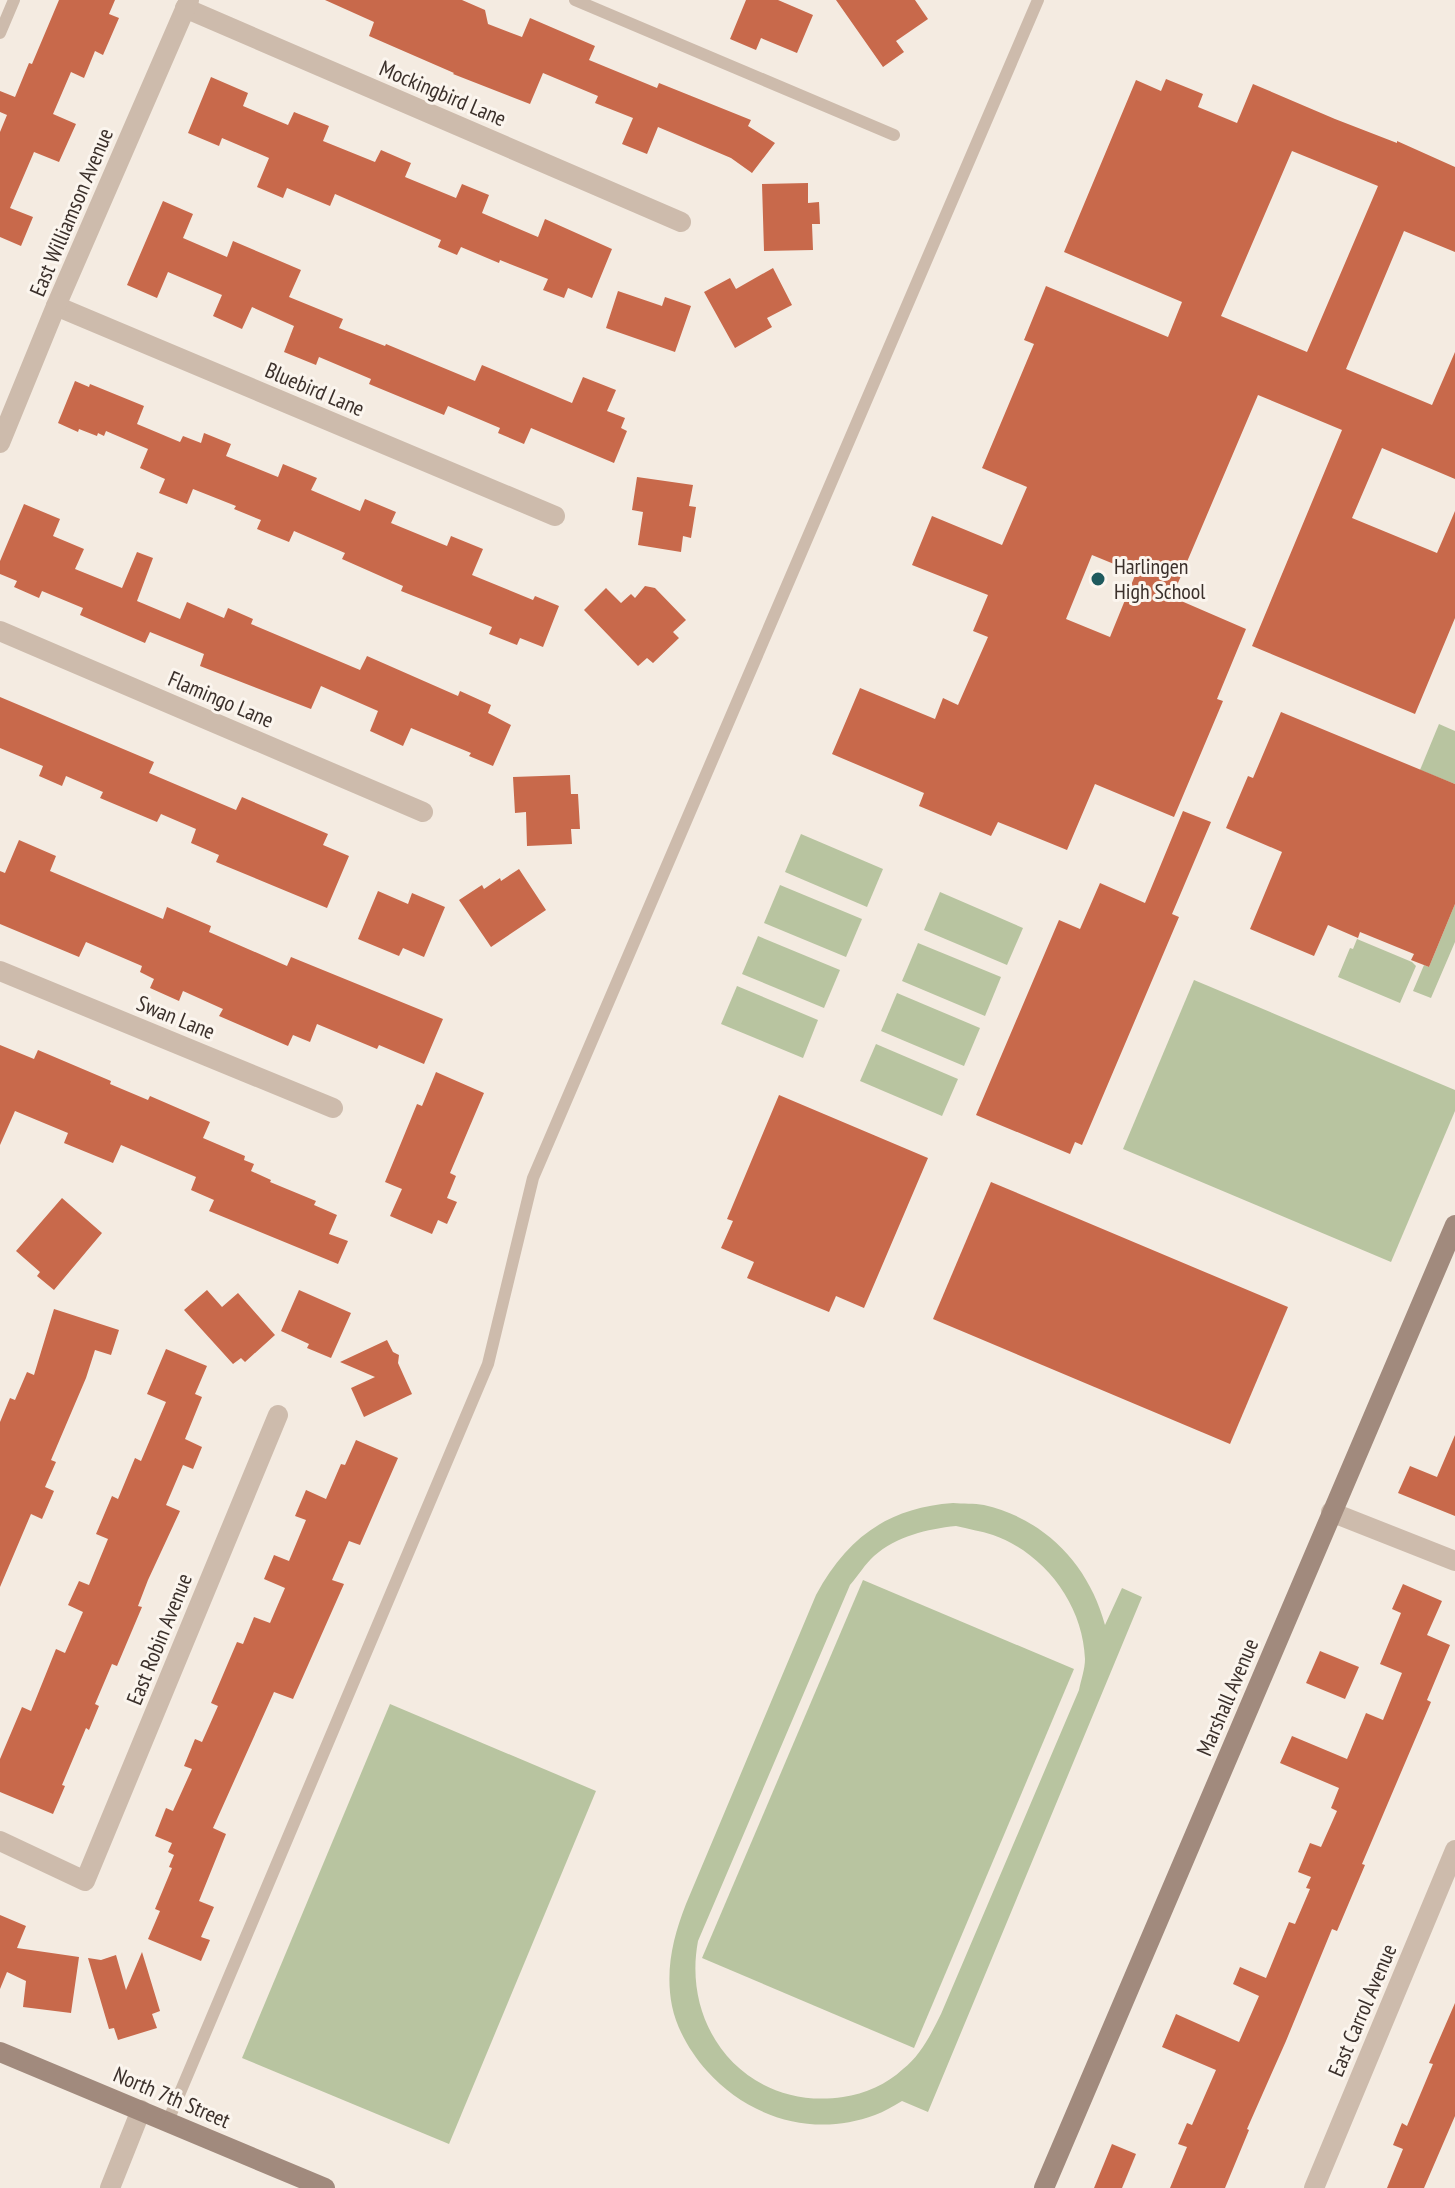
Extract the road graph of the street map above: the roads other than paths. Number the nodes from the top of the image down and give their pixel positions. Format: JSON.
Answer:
{"nodes":[{"id":1,"x":14,"y":0,"type":"edge"},
{"id":2,"x":575,"y":0,"type":"edge"},
{"id":3,"x":1038,"y":0,"type":"edge"},
{"id":4,"x":187,"y":4,"type":"edge"},
{"id":5,"x":0,"y":33,"type":"edge"},
{"id":6,"x":894,"y":135,"type":"dead end"},
{"id":7,"x":681,"y":222,"type":"dead end"},
{"id":8,"x":56,"y":306,"type":"junction"},
{"id":9,"x":0,"y":443,"type":"edge"},
{"id":10,"x":555,"y":516,"type":"dead end"},
{"id":11,"x":0,"y":631,"type":"edge"},
{"id":12,"x":423,"y":812,"type":"dead end"},
{"id":13,"x":0,"y":971,"type":"edge"},
{"id":14,"x":333,"y":1108,"type":"dead end"},
{"id":15,"x":1455,"y":1225,"type":"edge"},
{"id":16,"x":278,"y":1415,"type":"dead end"},
{"id":17,"x":1331,"y":1512,"type":"junction"},
{"id":18,"x":1455,"y":1561,"type":"edge"},
{"id":19,"x":0,"y":1841,"type":"edge"},
{"id":20,"x":1455,"y":1850,"type":"edge"},
{"id":21,"x":0,"y":2052,"type":"edge"},
{"id":22,"x":141,"y":2110,"type":"junction"},
{"id":23,"x":168,"y":2121,"type":"junction"},
{"id":24,"x":110,"y":2188,"type":"edge"},
{"id":25,"x":325,"y":2188,"type":"edge"},
{"id":26,"x":1044,"y":2188,"type":"edge"},
{"id":27,"x":1314,"y":2188,"type":"edge"}],
"edges":[{"from":1,"to":5,"type":"lane"},
{"from":2,"to":6,"type":"lane"},
{"from":3,"to":23,"type":"lane"},
{"from":4,"to":7,"type":"street","name":"Mockingbird Lane"},
{"from":4,"to":8,"type":"street","name":"East Williamson Avenue"},
{"from":8,"to":9,"type":"street","name":"East Williamson Avenue"},
{"from":8,"to":10,"type":"street","name":"Bluebird Lane"},
{"from":11,"to":12,"type":"street","name":"Flamingo Lane"},
{"from":13,"to":14,"type":"street","name":"Swan Lane"},
{"from":15,"to":17,"type":"street","name":"Marshall Avenue"},
{"from":16,"to":19,"type":"street","name":"East Robin Avenue"},
{"from":17,"to":18,"type":"street"},
{"from":17,"to":26,"type":"street","name":"Marshall Avenue"},
{"from":20,"to":27,"type":"street","name":"East Carrol Avenue"},
{"from":21,"to":22,"type":"street","name":"North 7th Street"},
{"from":22,"to":23,"type":"street","name":"North 7th Street"},
{"from":22,"to":24,"type":"street"},
{"from":23,"to":25,"type":"street","name":"North 7th Street"}]}
